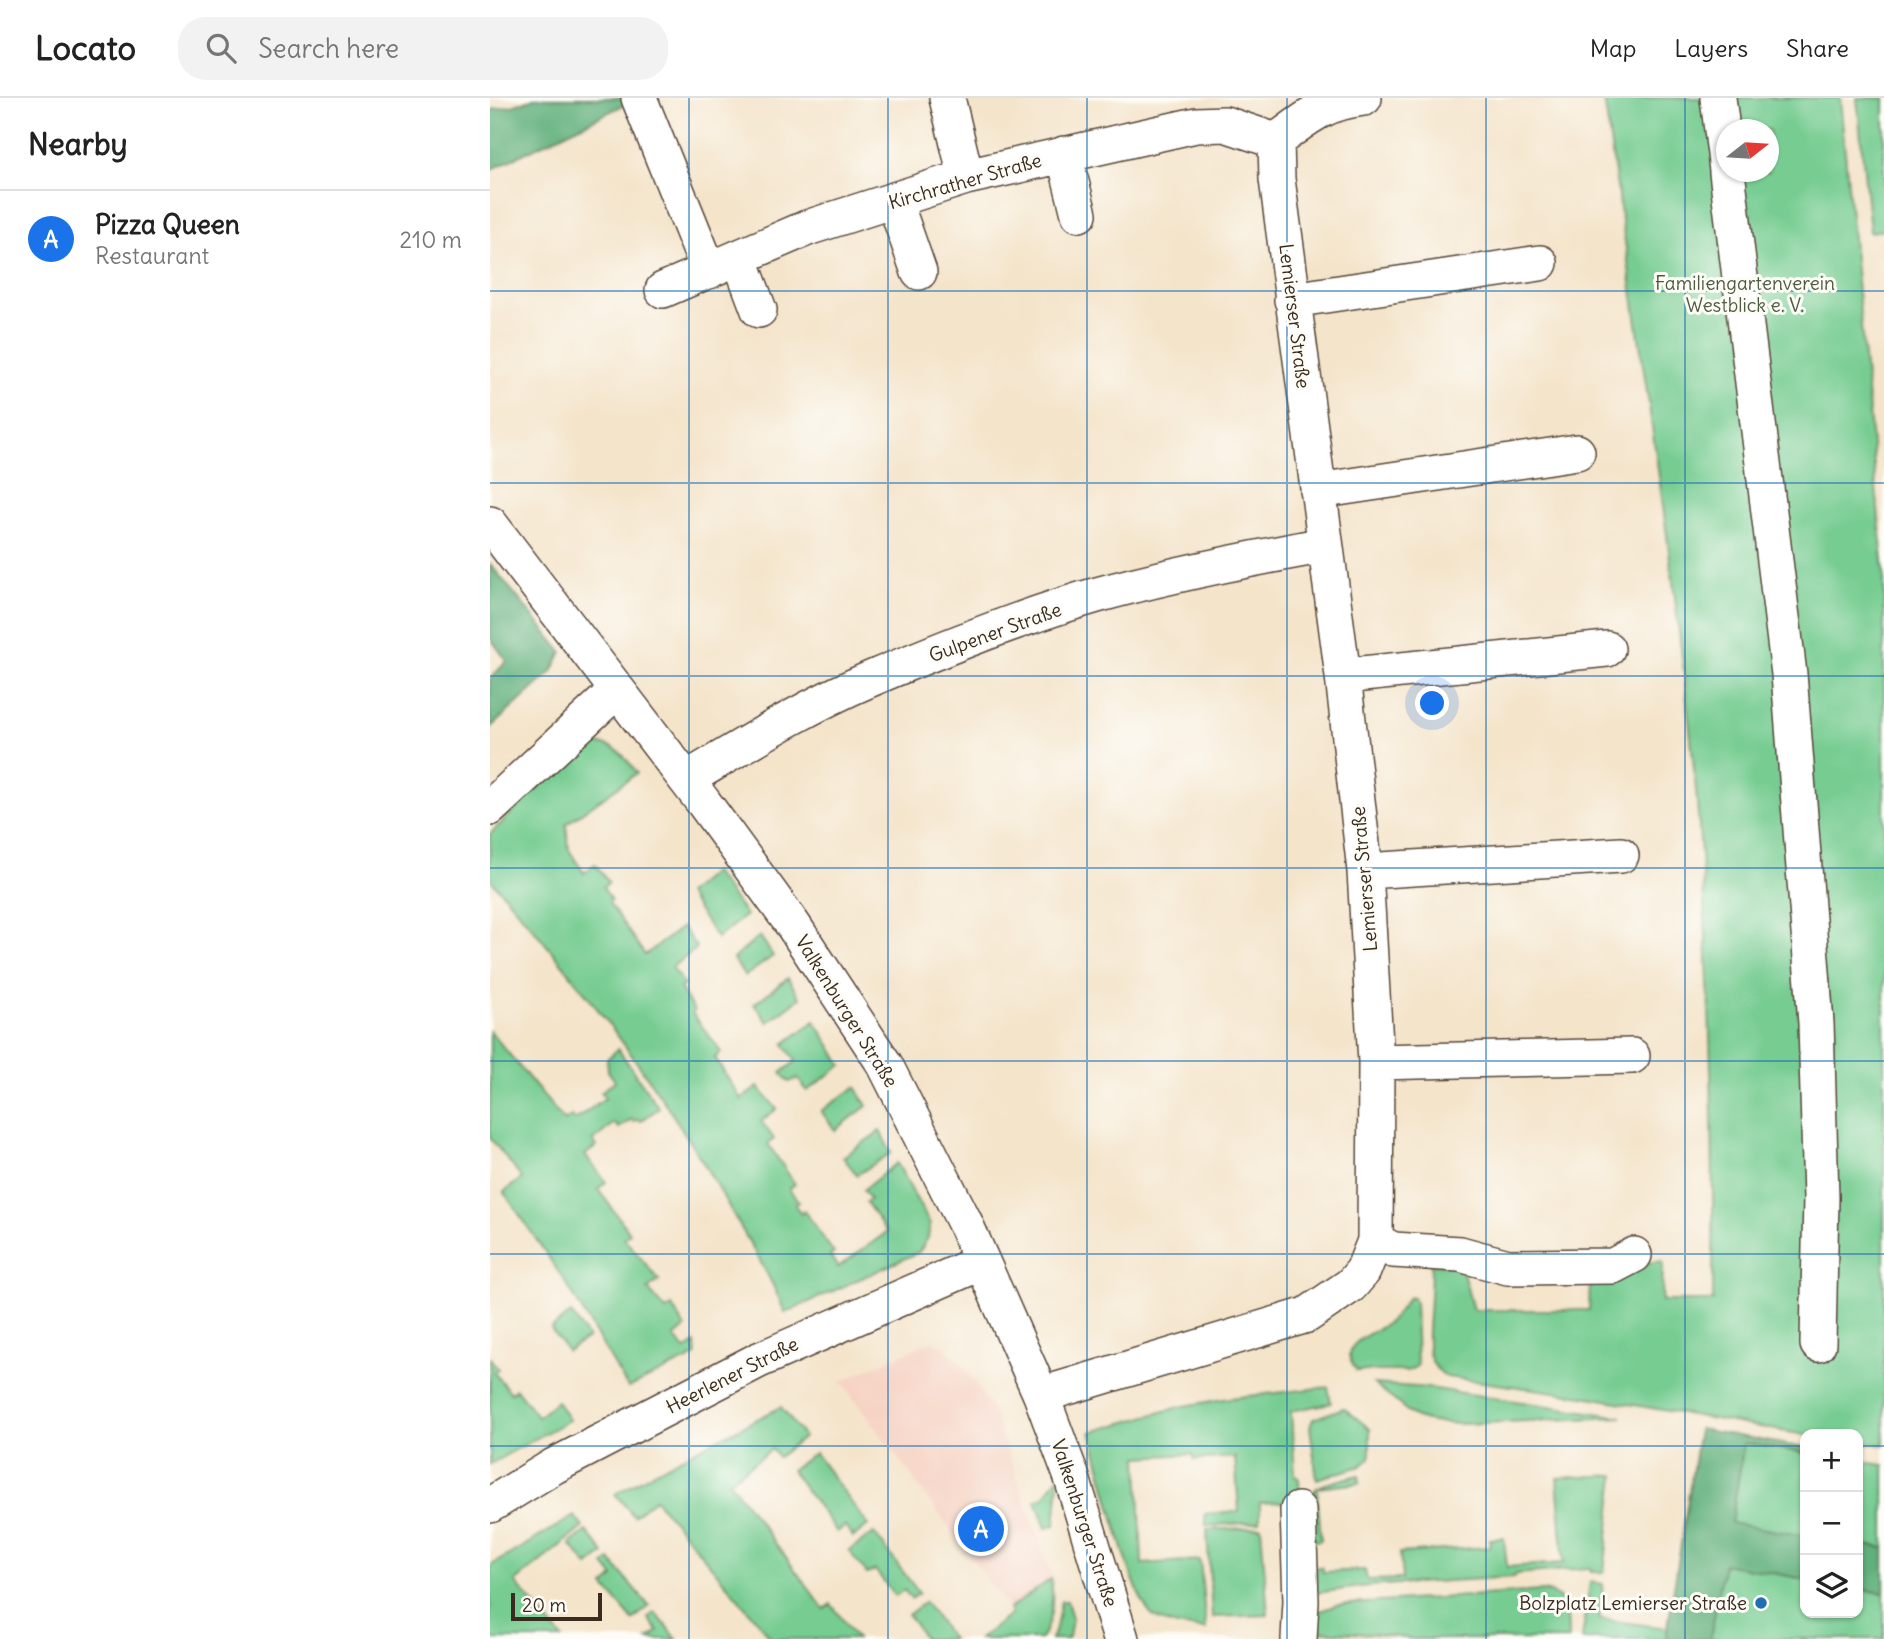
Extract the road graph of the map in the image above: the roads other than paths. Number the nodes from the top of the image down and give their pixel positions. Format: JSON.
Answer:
{"nodes":[{"id":1,"x":639,"y":98,"type":"edge"},
{"id":2,"x":947,"y":98,"type":"edge"},
{"id":3,"x":1364,"y":98,"type":"edge"},
{"id":4,"x":1718,"y":98,"type":"edge"},
{"id":5,"x":1721,"y":119,"type":"edge"},
{"id":6,"x":1276,"y":141,"type":"junction"},
{"id":7,"x":1064,"y":154,"type":"junction"},
{"id":8,"x":966,"y":177,"type":"junction"},
{"id":9,"x":1728,"y":182,"type":"edge"},
{"id":10,"x":894,"y":200,"type":"junction"},
{"id":11,"x":1079,"y":214,"type":"dead end"},
{"id":12,"x":1540,"y":263,"type":"dead end"},
{"id":13,"x":724,"y":264,"type":"junction"},
{"id":14,"x":919,"y":272,"type":"dead end"},
{"id":15,"x":663,"y":290,"type":"dead end"},
{"id":16,"x":1292,"y":300,"type":"junction"},
{"id":17,"x":759,"y":310,"type":"dead end"},
{"id":18,"x":1577,"y":452,"type":"dead end"},
{"id":19,"x":1318,"y":491,"type":"junction"},
{"id":20,"x":490,"y":524,"type":"edge"},
{"id":21,"x":1325,"y":545,"type":"junction"},
{"id":22,"x":1607,"y":649,"type":"dead end"},
{"id":23,"x":1343,"y":676,"type":"junction"},
{"id":24,"x":617,"y":690,"type":"junction"},
{"id":25,"x":687,"y":779,"type":"junction"},
{"id":26,"x":490,"y":808,"type":"edge"},
{"id":27,"x":1621,"y":855,"type":"dead end"},
{"id":28,"x":1365,"y":871,"type":"junction"},
{"id":29,"x":1632,"y":1056,"type":"dead end"},
{"id":30,"x":1376,"y":1062,"type":"junction"},
{"id":31,"x":1375,"y":1241,"type":"junction"},
{"id":32,"x":1634,"y":1255,"type":"dead end"},
{"id":33,"x":982,"y":1262,"type":"junction"},
{"id":34,"x":1818,"y":1344,"type":"dead end"},
{"id":35,"x":1041,"y":1395,"type":"junction"},
{"id":36,"x":490,"y":1505,"type":"edge"},
{"id":37,"x":1298,"y":1510,"type":"dead end"},
{"id":38,"x":1121,"y":1639,"type":"edge"},
{"id":39,"x":1299,"y":1639,"type":"edge"}],
"edges":[{"from":1,"to":13,"type":"street"},
{"from":2,"to":8,"type":"street"},
{"from":3,"to":6,"type":"street"},
{"from":4,"to":5,"type":"street"},
{"from":6,"to":7,"type":"street","name":"Kirchrather Straße"},
{"from":6,"to":16,"type":"street","name":"Lemierser Straße"},
{"from":7,"to":8,"type":"street","name":"Kirchrather Straße"},
{"from":7,"to":11,"type":"street"},
{"from":8,"to":10,"type":"street","name":"Kirchrather Straße"},
{"from":9,"to":34,"type":"street"},
{"from":10,"to":13,"type":"street","name":"Kirchrather Straße"},
{"from":10,"to":14,"type":"street"},
{"from":12,"to":16,"type":"street"},
{"from":13,"to":15,"type":"street","name":"Kirchrather Straße"},
{"from":13,"to":17,"type":"street"},
{"from":16,"to":19,"type":"street","name":"Lemierser Straße"},
{"from":18,"to":19,"type":"street"},
{"from":19,"to":21,"type":"street","name":"Lemierser Straße"},
{"from":20,"to":24,"type":"street","name":"Valkenburger Straße"},
{"from":21,"to":23,"type":"street","name":"Lemierser Straße"},
{"from":21,"to":25,"type":"street","name":"Gulpener Straße"},
{"from":22,"to":23,"type":"street"},
{"from":23,"to":28,"type":"street","name":"Lemierser Straße"},
{"from":24,"to":25,"type":"street","name":"Valkenburger Straße"},
{"from":24,"to":26,"type":"street"},
{"from":25,"to":33,"type":"street","name":"Valkenburger Straße"},
{"from":27,"to":28,"type":"street"},
{"from":28,"to":30,"type":"street","name":"Lemierser Straße"},
{"from":29,"to":30,"type":"street"},
{"from":30,"to":31,"type":"street","name":"Lemierser Straße"},
{"from":31,"to":32,"type":"street"},
{"from":31,"to":35,"type":"street","name":"Lemierser Straße"},
{"from":33,"to":35,"type":"street","name":"Valkenburger Straße"},
{"from":33,"to":36,"type":"street","name":"Heerlener Straße"},
{"from":35,"to":38,"type":"street","name":"Valkenburger Straße"},
{"from":37,"to":39,"type":"street"}]}
